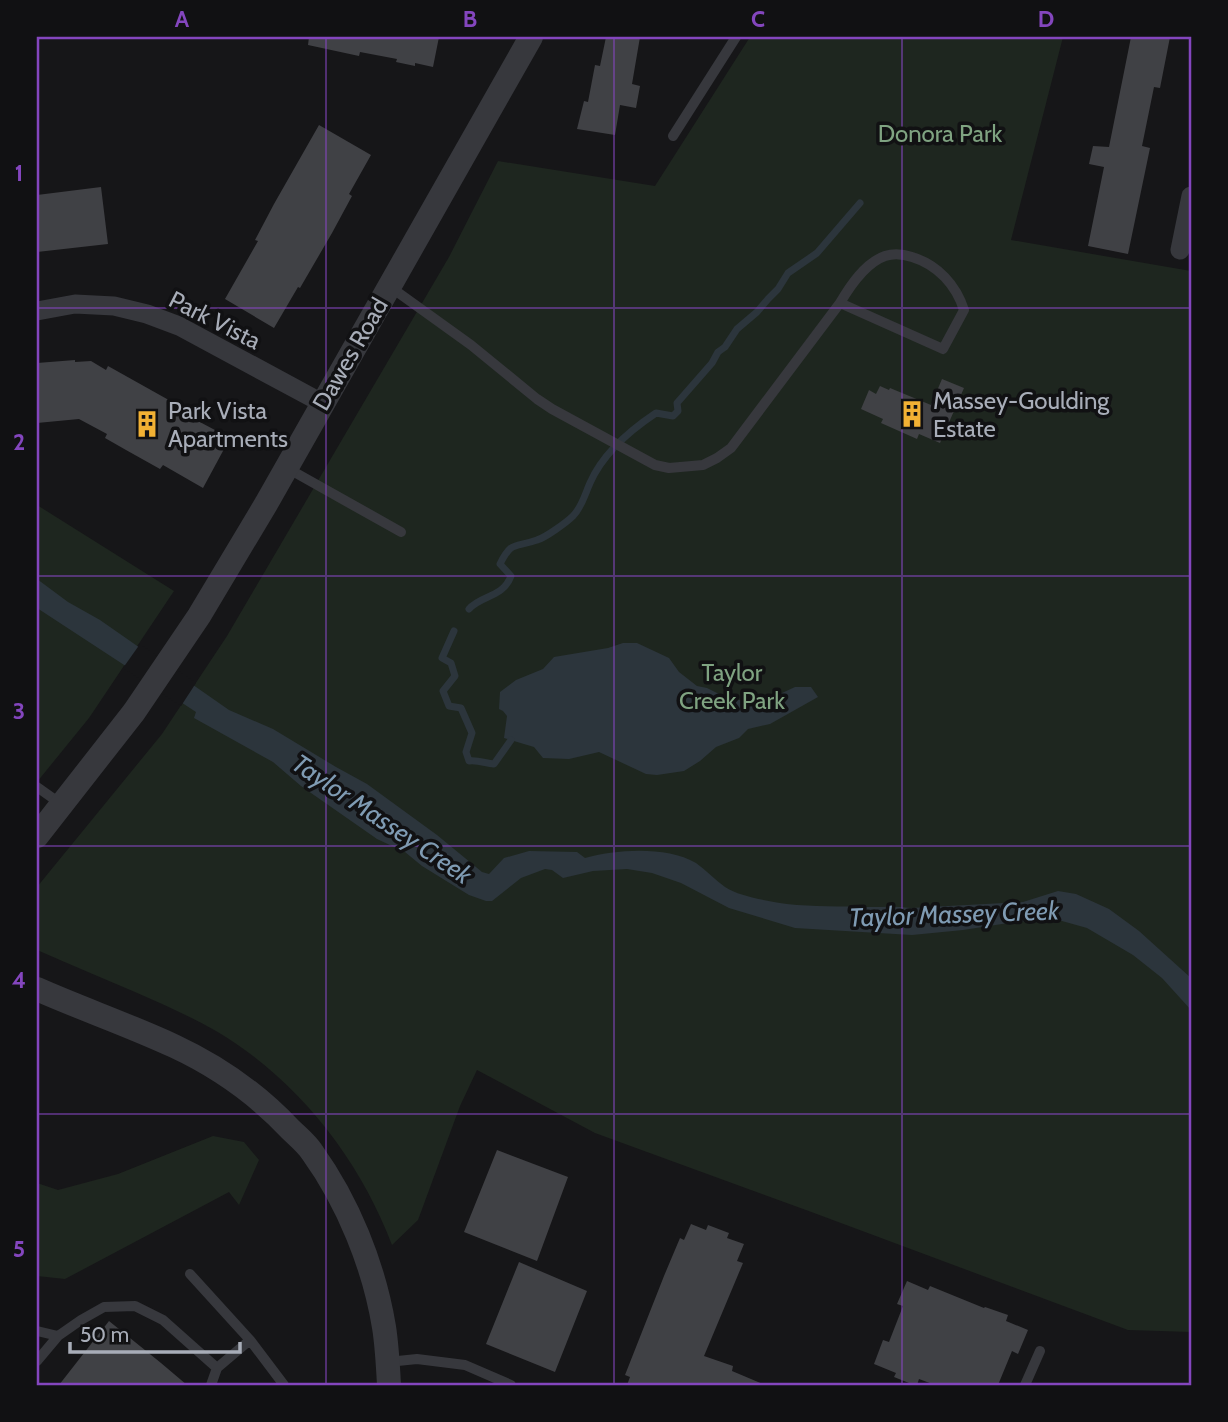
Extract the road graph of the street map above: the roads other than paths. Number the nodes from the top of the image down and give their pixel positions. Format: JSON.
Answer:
{"nodes":[{"id":1,"x":531,"y":37,"type":"edge"},
{"id":2,"x":736,"y":37,"type":"edge"},
{"id":3,"x":673,"y":136,"type":"dead end"},
{"id":4,"x":1191,"y":196,"type":"edge"},
{"id":5,"x":1180,"y":250,"type":"dead end"},
{"id":6,"x":389,"y":286,"type":"junction"},
{"id":7,"x":840,"y":303,"type":"junction"},
{"id":8,"x":37,"y":311,"type":"edge"},
{"id":9,"x":322,"y":403,"type":"junction"},
{"id":10,"x":286,"y":468,"type":"junction"},
{"id":11,"x":401,"y":532,"type":"dead end"},
{"id":12,"x":37,"y":787,"type":"edge"},
{"id":13,"x":62,"y":804,"type":"junction"},
{"id":14,"x":37,"y":835,"type":"edge"},
{"id":15,"x":37,"y":989,"type":"edge"},
{"id":16,"x":190,"y":1274,"type":"dead end"},
{"id":17,"x":37,"y":1331,"type":"edge"},
{"id":18,"x":58,"y":1336,"type":"junction"},
{"id":19,"x":250,"y":1340,"type":"junction"},
{"id":20,"x":1040,"y":1351,"type":"dead end"},
{"id":21,"x":37,"y":1361,"type":"edge"},
{"id":22,"x":217,"y":1368,"type":"junction"},
{"id":23,"x":388,"y":1373,"type":"edge"},
{"id":24,"x":211,"y":1385,"type":"edge"},
{"id":25,"x":284,"y":1385,"type":"edge"},
{"id":26,"x":511,"y":1385,"type":"edge"},
{"id":27,"x":1025,"y":1385,"type":"edge"}],
"edges":[{"from":1,"to":6,"type":"street","name":"Dawes Road"},
{"from":2,"to":3,"type":"lane"},
{"from":4,"to":5,"type":"street"},
{"from":6,"to":7,"type":"lane"},
{"from":6,"to":9,"type":"street","name":"Dawes Road"},
{"from":7,"to":7,"type":"lane"},
{"from":8,"to":9,"type":"street","name":"Park Vista"},
{"from":9,"to":10,"type":"street","name":"Dawes Road"},
{"from":10,"to":11,"type":"lane"},
{"from":10,"to":13,"type":"street","name":"Dawes Road"},
{"from":12,"to":13,"type":"lane"},
{"from":13,"to":14,"type":"street","name":"Dawes Road"},
{"from":15,"to":23,"type":"street"},
{"from":16,"to":19,"type":"lane"},
{"from":17,"to":18,"type":"lane"},
{"from":18,"to":21,"type":"lane"},
{"from":18,"to":22,"type":"lane"},
{"from":19,"to":22,"type":"lane"},
{"from":19,"to":25,"type":"lane"},
{"from":20,"to":27,"type":"lane"},
{"from":22,"to":24,"type":"lane"},
{"from":23,"to":26,"type":"lane"}]}
